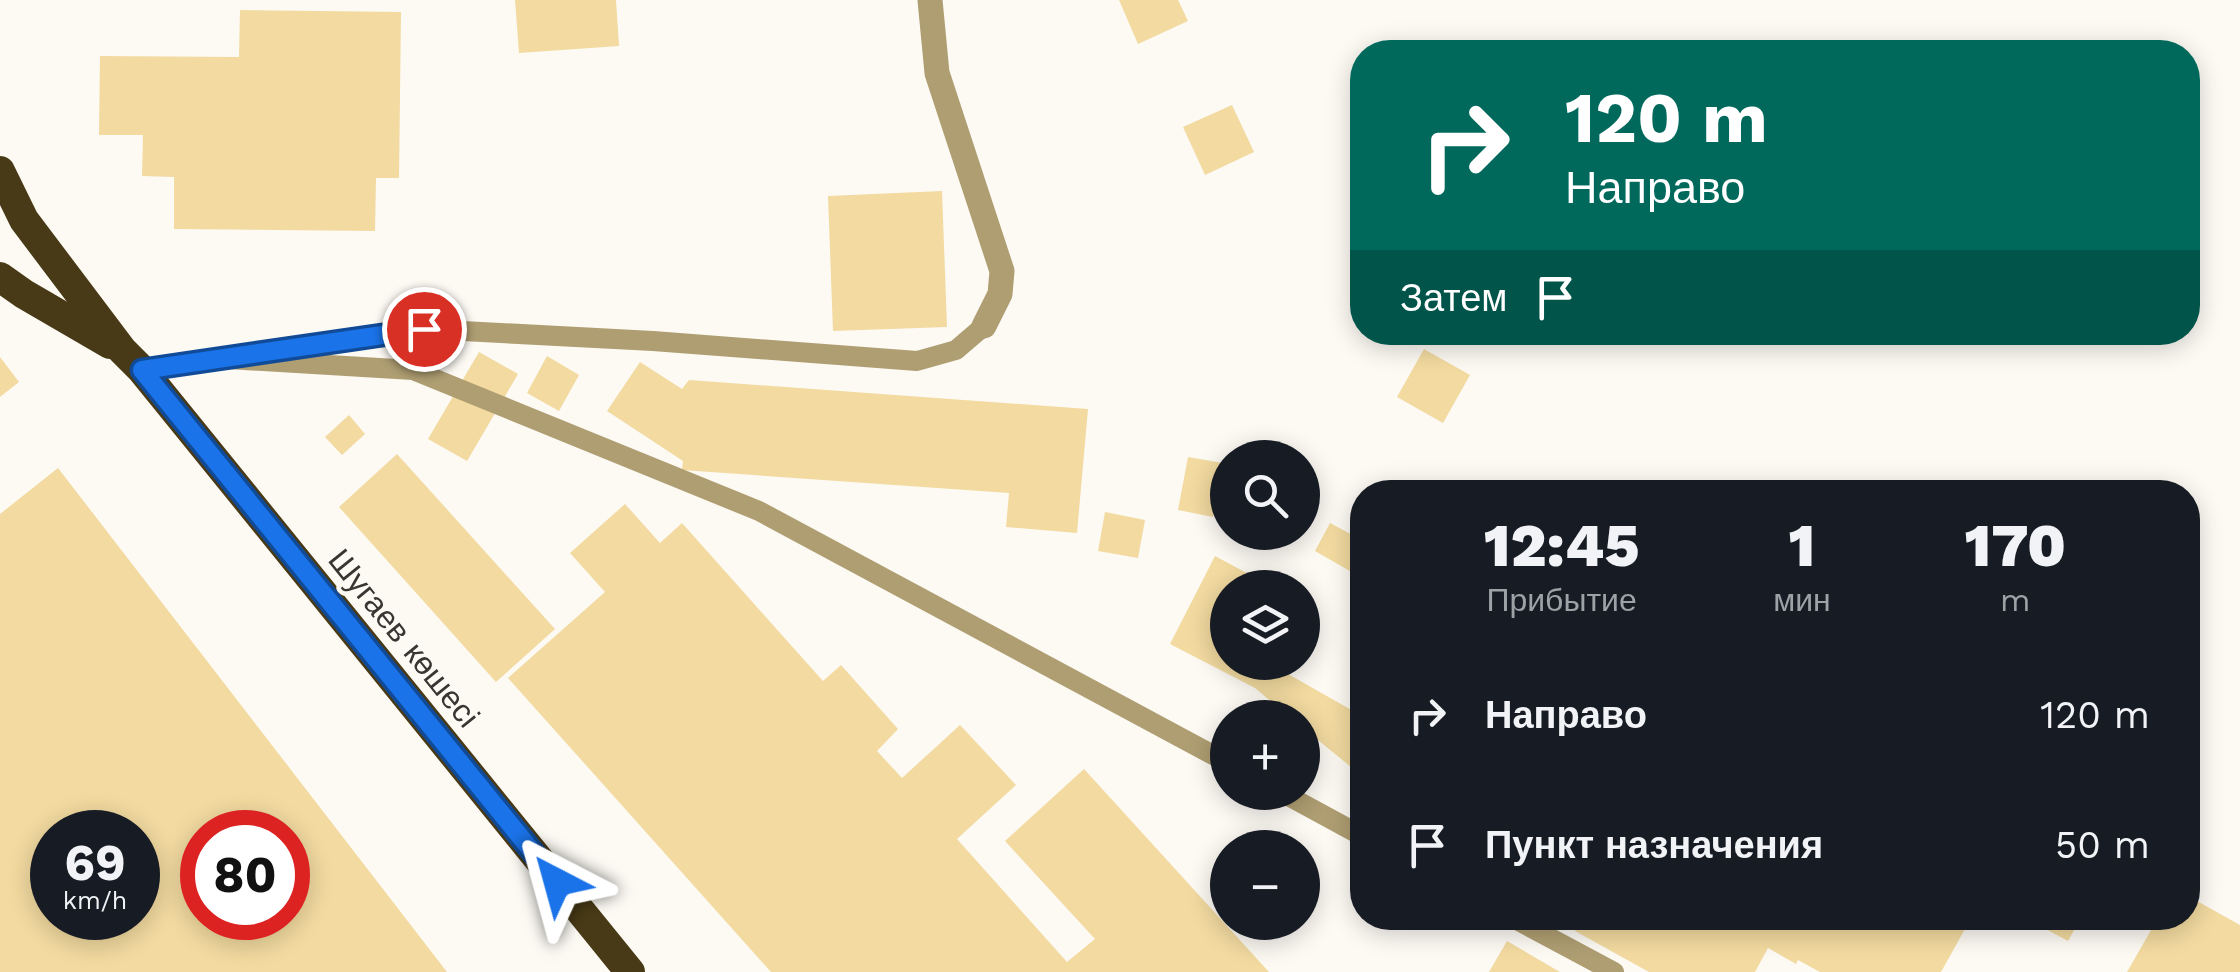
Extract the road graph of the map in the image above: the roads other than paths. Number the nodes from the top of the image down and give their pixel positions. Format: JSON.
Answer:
{"nodes":[{"id":1,"x":930,"y":0,"type":"edge"},
{"id":2,"x":0,"y":171,"type":"edge"},
{"id":3,"x":0,"y":277,"type":"edge"},
{"id":4,"x":984,"y":326,"type":"joint"},
{"id":5,"x":228,"y":359,"type":"junction"},
{"id":6,"x":132,"y":360,"type":"junction"},
{"id":7,"x":1210,"y":754,"type":"edge"},
{"id":8,"x":1314,"y":810,"type":"edge"},
{"id":9,"x":1350,"y":829,"type":"edge"},
{"id":10,"x":1535,"y":930,"type":"edge"},
{"id":11,"x":630,"y":972,"type":"edge"},
{"id":12,"x":1614,"y":972,"type":"edge"}],
"edges":[{"from":1,"to":4,"type":"street"},
{"from":2,"to":6,"type":"highway","name":"Шугаев көшесі"},
{"from":3,"to":6,"type":"highway","name":"Шугаев көшесі"},
{"from":4,"to":5,"type":"lane"},
{"from":5,"to":6,"type":"lane"},
{"from":5,"to":7,"type":"lane"},
{"from":6,"to":11,"type":"highway","name":"Шугаев көшесі"},
{"from":8,"to":9,"type":"lane"},
{"from":10,"to":12,"type":"lane"}]}
